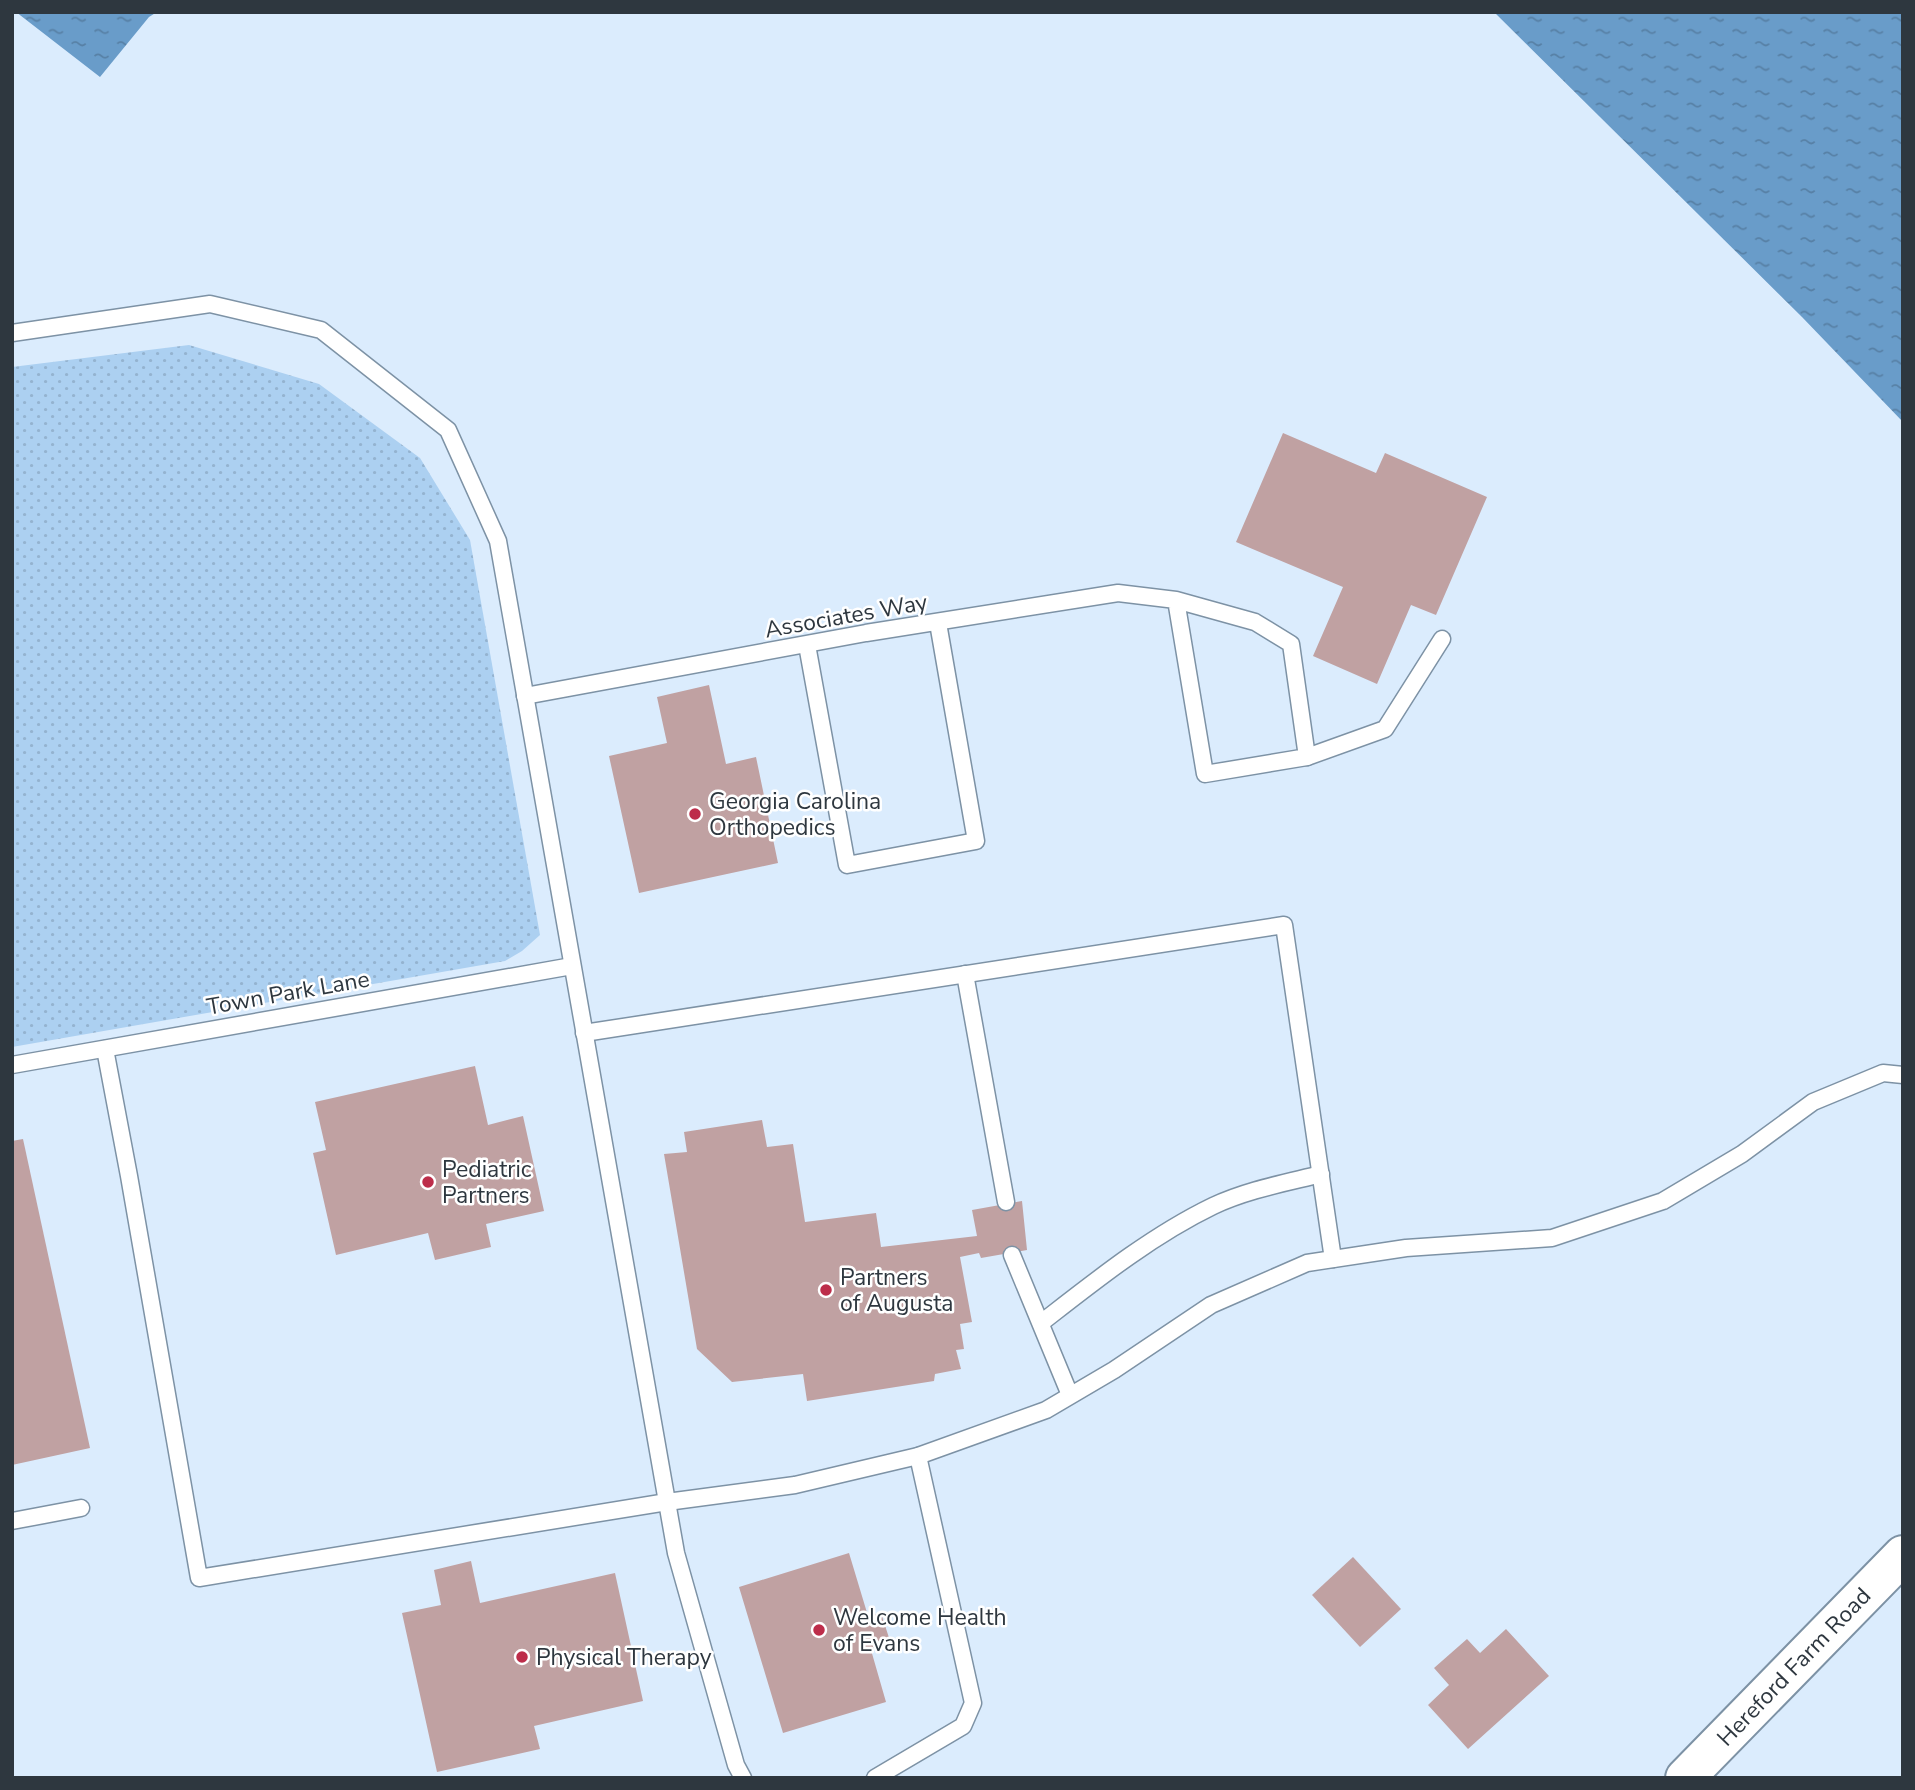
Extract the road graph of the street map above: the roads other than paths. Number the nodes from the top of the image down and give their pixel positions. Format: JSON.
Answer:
{"nodes":[{"id":1,"x":12,"y":333,"type":"edge"},
{"id":2,"x":1176,"y":600,"type":"junction"},
{"id":3,"x":938,"y":623,"type":"junction"},
{"id":4,"x":1442,"y":639,"type":"dead end"},
{"id":5,"x":807,"y":645,"type":"junction"},
{"id":6,"x":525,"y":696,"type":"junction"},
{"id":7,"x":1307,"y":757,"type":"junction"},
{"id":8,"x":572,"y":966,"type":"junction"},
{"id":9,"x":965,"y":974,"type":"junction"},
{"id":10,"x":584,"y":1033,"type":"junction"},
{"id":11,"x":105,"y":1049,"type":"junction"},
{"id":12,"x":12,"y":1065,"type":"edge"},
{"id":13,"x":1903,"y":1075,"type":"edge"},
{"id":14,"x":1321,"y":1174,"type":"junction"},
{"id":15,"x":1006,"y":1202,"type":"dead end"},
{"id":16,"x":1012,"y":1255,"type":"dead end"},
{"id":17,"x":1333,"y":1259,"type":"junction"},
{"id":18,"x":1041,"y":1323,"type":"junction"},
{"id":19,"x":1070,"y":1395,"type":"junction"},
{"id":20,"x":918,"y":1456,"type":"junction"},
{"id":21,"x":667,"y":1502,"type":"junction"},
{"id":22,"x":81,"y":1508,"type":"dead end"},
{"id":23,"x":12,"y":1521,"type":"edge"},
{"id":24,"x":1903,"y":1555,"type":"edge"},
{"id":25,"x":743,"y":1778,"type":"edge"},
{"id":26,"x":875,"y":1778,"type":"edge"},
{"id":27,"x":1685,"y":1778,"type":"edge"}],
"edges":[{"from":1,"to":6,"type":"lane"},
{"from":2,"to":3,"type":"lane","name":"Associates Way"},
{"from":2,"to":7,"type":"lane","name":"Associates Way"},
{"from":2,"to":7,"type":"lane"},
{"from":3,"to":5,"type":"lane","name":"Associates Way"},
{"from":3,"to":5,"type":"lane"},
{"from":4,"to":7,"type":"lane"},
{"from":5,"to":6,"type":"lane","name":"Associates Way"},
{"from":6,"to":8,"type":"lane"},
{"from":8,"to":10,"type":"lane"},
{"from":8,"to":11,"type":"lane","name":"Town Park Lane"},
{"from":9,"to":10,"type":"lane"},
{"from":9,"to":14,"type":"lane"},
{"from":9,"to":15,"type":"lane"},
{"from":10,"to":21,"type":"lane"},
{"from":11,"to":12,"type":"lane","name":"Town Park Lane"},
{"from":11,"to":21,"type":"lane"},
{"from":13,"to":17,"type":"lane"},
{"from":14,"to":17,"type":"lane"},
{"from":14,"to":18,"type":"lane"},
{"from":16,"to":18,"type":"lane"},
{"from":17,"to":19,"type":"lane"},
{"from":18,"to":19,"type":"lane"},
{"from":19,"to":20,"type":"lane"},
{"from":20,"to":21,"type":"lane"},
{"from":20,"to":26,"type":"lane"},
{"from":21,"to":25,"type":"lane"},
{"from":22,"to":23,"type":"lane"},
{"from":24,"to":27,"type":"street","name":"Hereford Farm Road"}]}
